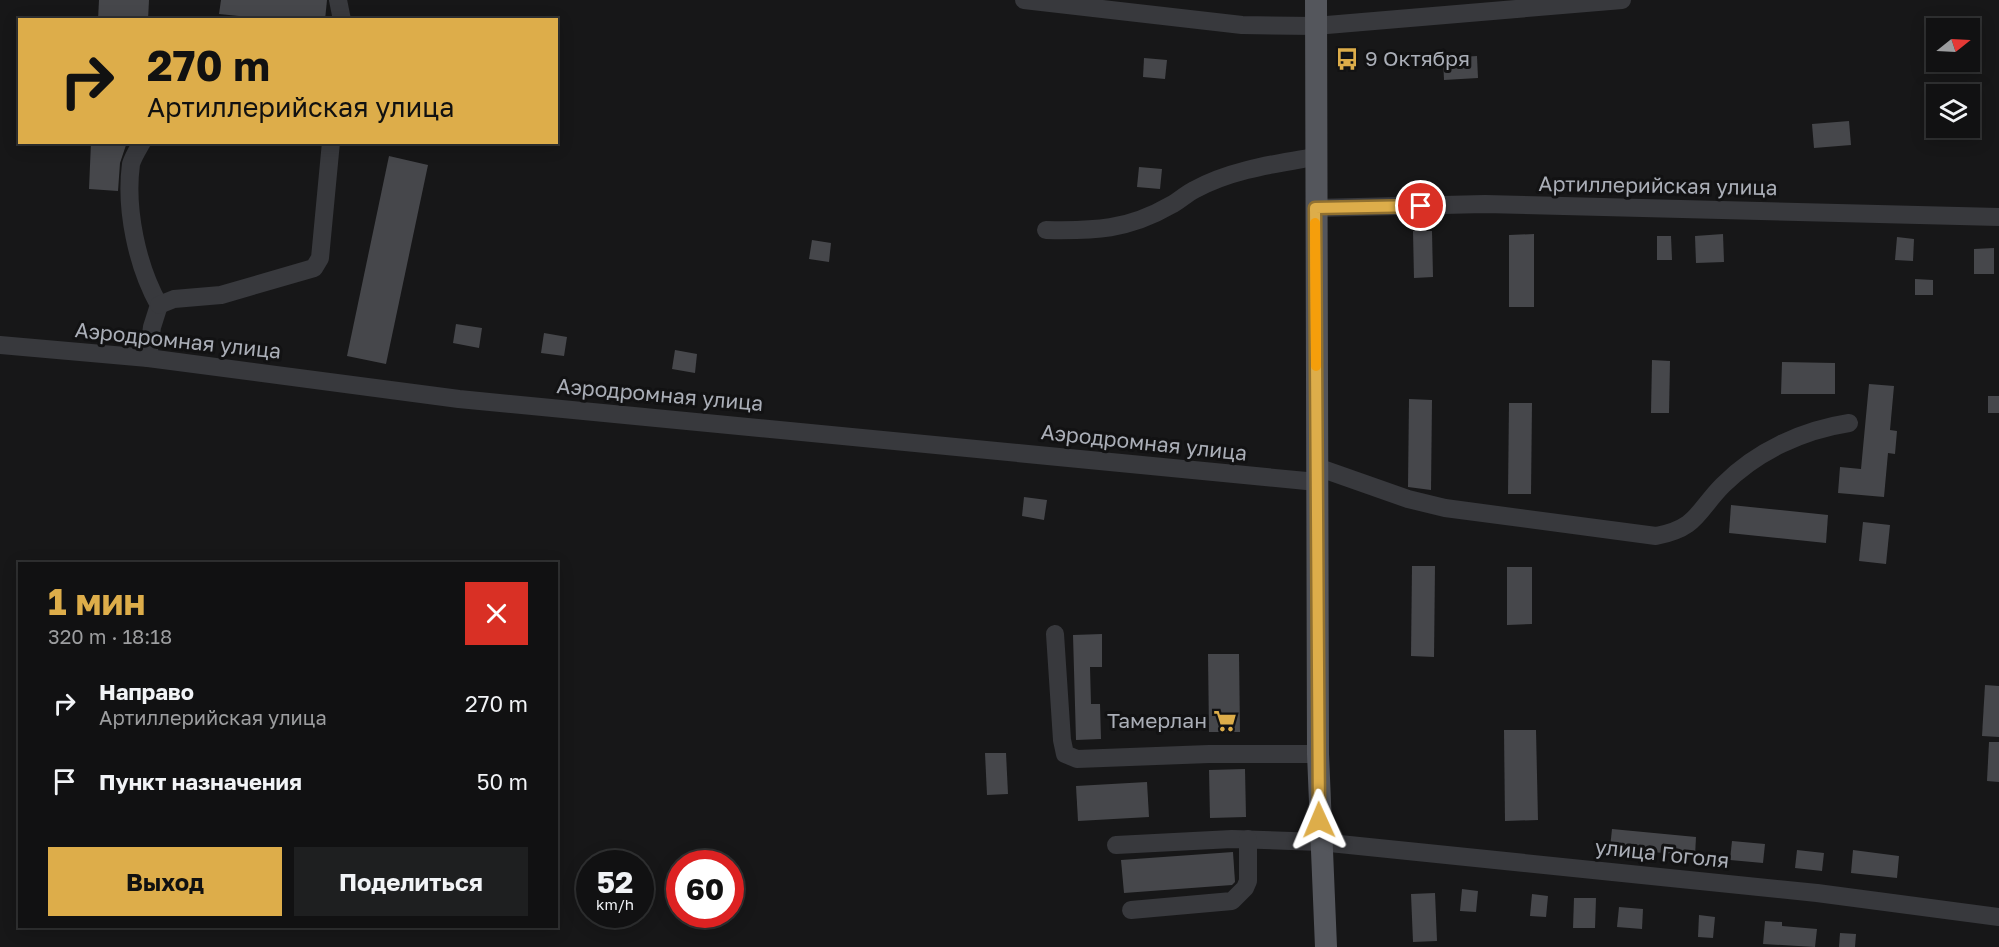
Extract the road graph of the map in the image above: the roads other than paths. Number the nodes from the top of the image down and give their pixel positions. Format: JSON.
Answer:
{"nodes":[{"id":1,"x":338,"y":0,"type":"edge"},
{"id":2,"x":1024,"y":0,"type":"edge"},
{"id":3,"x":1316,"y":0,"type":"edge"},
{"id":4,"x":1622,"y":0,"type":"edge"},
{"id":5,"x":342,"y":18,"type":"edge"},
{"id":6,"x":1315,"y":26,"type":"junction"},
{"id":7,"x":141,"y":144,"type":"edge"},
{"id":8,"x":331,"y":144,"type":"edge"},
{"id":9,"x":1314,"y":157,"type":"junction"},
{"id":10,"x":1315,"y":208,"type":"junction"},
{"id":11,"x":1999,"y":217,"type":"edge"},
{"id":12,"x":1046,"y":230,"type":"dead end"},
{"id":13,"x":159,"y":305,"type":"junction"},
{"id":14,"x":0,"y":345,"type":"edge"},
{"id":15,"x":148,"y":358,"type":"junction"},
{"id":16,"x":1849,"y":423,"type":"dead end"},
{"id":17,"x":1317,"y":475,"type":"junction"},
{"id":18,"x":1055,"y":634,"type":"dead end"},
{"id":19,"x":1318,"y":754,"type":"junction"},
{"id":20,"x":1248,"y":838,"type":"junction"},
{"id":21,"x":1320,"y":842,"type":"junction"},
{"id":22,"x":1116,"y":845,"type":"dead end"},
{"id":23,"x":1131,"y":910,"type":"dead end"},
{"id":24,"x":1999,"y":917,"type":"edge"},
{"id":25,"x":1326,"y":947,"type":"edge"}],
"edges":[{"from":1,"to":5,"type":"lane"},
{"from":2,"to":6,"type":"lane"},
{"from":3,"to":6,"type":"main road"},
{"from":4,"to":6,"type":"lane"},
{"from":6,"to":9,"type":"main road"},
{"from":7,"to":13,"type":"lane"},
{"from":8,"to":13,"type":"lane"},
{"from":9,"to":10,"type":"main road"},
{"from":9,"to":12,"type":"lane"},
{"from":10,"to":11,"type":"lane","name":"Артиллерийская улица"},
{"from":10,"to":17,"type":"main road"},
{"from":13,"to":15,"type":"lane"},
{"from":14,"to":15,"type":"lane","name":"Аэродромная улица"},
{"from":15,"to":17,"type":"lane","name":"Аэродромная улица"},
{"from":16,"to":17,"type":"lane","name":"Аэродромная улица"},
{"from":17,"to":19,"type":"main road"},
{"from":18,"to":19,"type":"lane"},
{"from":19,"to":21,"type":"main road"},
{"from":20,"to":21,"type":"lane","name":"улица Гоголя"},
{"from":20,"to":22,"type":"lane","name":"улица Гоголя"},
{"from":20,"to":23,"type":"lane"},
{"from":21,"to":24,"type":"lane","name":"улица Гоголя"},
{"from":21,"to":25,"type":"main road"}]}
